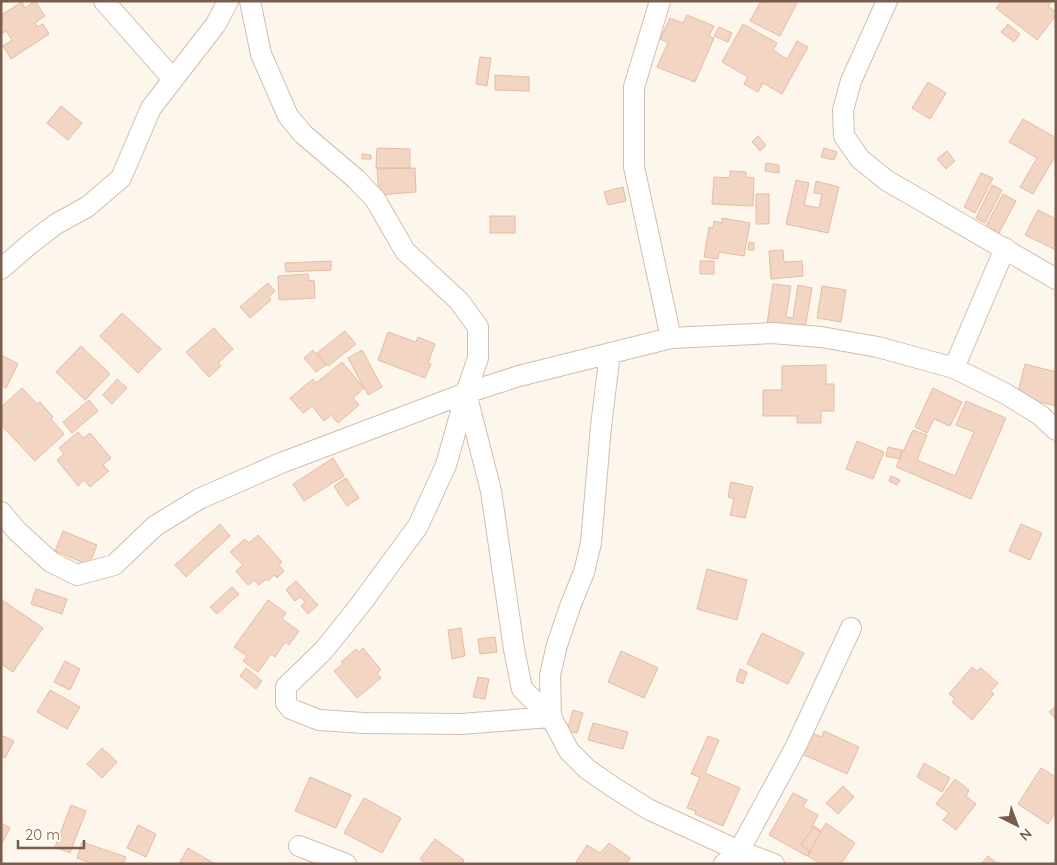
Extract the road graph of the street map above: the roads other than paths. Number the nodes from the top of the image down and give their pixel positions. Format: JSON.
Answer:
{"nodes":[{"id":1,"x":104,"y":1,"type":"edge"},
{"id":2,"x":228,"y":1,"type":"edge"},
{"id":3,"x":250,"y":1,"type":"edge"},
{"id":4,"x":660,"y":1,"type":"edge"},
{"id":5,"x":887,"y":1,"type":"edge"},
{"id":6,"x":173,"y":78,"type":"junction"},
{"id":7,"x":1005,"y":248,"type":"junction"},
{"id":8,"x":1,"y":269,"type":"edge"},
{"id":9,"x":1056,"y":279,"type":"edge"},
{"id":10,"x":671,"y":338,"type":"junction"},
{"id":11,"x":610,"y":353,"type":"junction"},
{"id":12,"x":954,"y":368,"type":"junction"},
{"id":13,"x":466,"y":393,"type":"junction"},
{"id":14,"x":1056,"y":430,"type":"edge"},
{"id":15,"x":1,"y":512,"type":"edge"},
{"id":16,"x":851,"y":628,"type":"dead end"},
{"id":17,"x":551,"y":717,"type":"junction"},
{"id":18,"x":299,"y":846,"type":"dead end"},
{"id":19,"x":731,"y":857,"type":"edge"},
{"id":20,"x":346,"y":864,"type":"edge"},
{"id":21,"x":774,"y":864,"type":"edge"}],
"edges":[{"from":1,"to":6,"type":"street"},
{"from":2,"to":6,"type":"street"},
{"from":3,"to":13,"type":"street"},
{"from":4,"to":10,"type":"street"},
{"from":5,"to":7,"type":"street"},
{"from":6,"to":8,"type":"street"},
{"from":7,"to":9,"type":"street"},
{"from":7,"to":12,"type":"street"},
{"from":10,"to":11,"type":"street"},
{"from":10,"to":12,"type":"street"},
{"from":11,"to":13,"type":"street"},
{"from":11,"to":17,"type":"street"},
{"from":12,"to":14,"type":"street"},
{"from":13,"to":15,"type":"street"},
{"from":13,"to":17,"type":"street"},
{"from":13,"to":17,"type":"street"},
{"from":16,"to":19,"type":"street"},
{"from":17,"to":19,"type":"street"},
{"from":18,"to":20,"type":"street"},
{"from":19,"to":21,"type":"street"}]}
